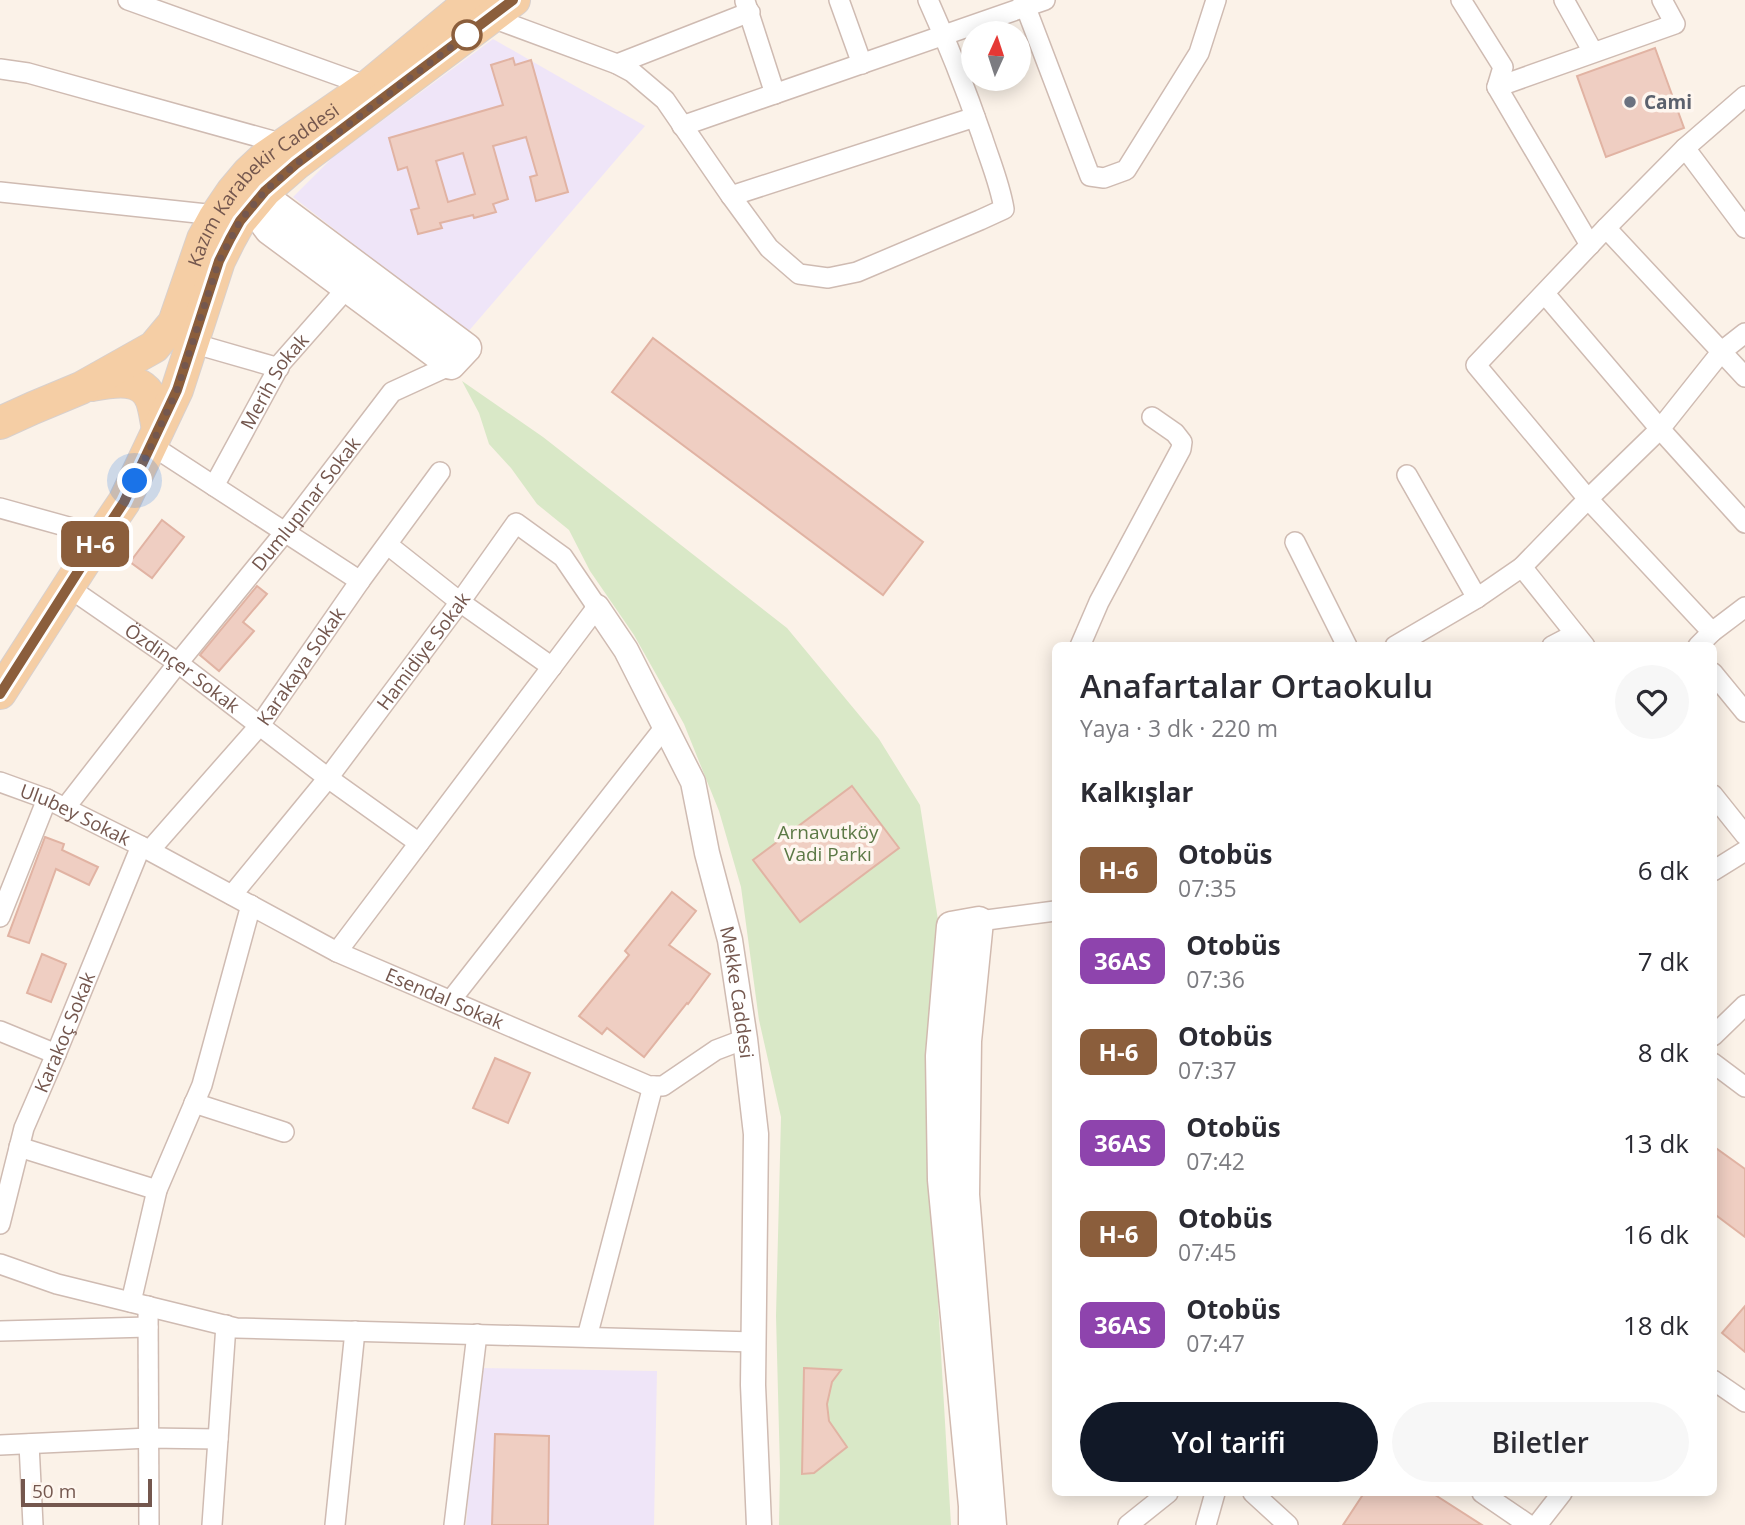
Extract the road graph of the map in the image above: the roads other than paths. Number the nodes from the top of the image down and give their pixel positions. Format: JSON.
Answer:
{"nodes":[{"id":1,"x":128,"y":0,"type":"edge"},
{"id":2,"x":839,"y":0,"type":"edge"},
{"id":3,"x":928,"y":0,"type":"edge"},
{"id":4,"x":1216,"y":0,"type":"edge"},
{"id":5,"x":1461,"y":0,"type":"edge"},
{"id":6,"x":1564,"y":0,"type":"edge"},
{"id":7,"x":1662,"y":0,"type":"edge"},
{"id":8,"x":1032,"y":2,"type":"edge"},
{"id":9,"x":492,"y":6,"type":"edge"},
{"id":10,"x":747,"y":6,"type":"edge"},
{"id":11,"x":944,"y":35,"type":"junction"},
{"id":12,"x":1593,"y":52,"type":"junction"},
{"id":13,"x":617,"y":64,"type":"junction"},
{"id":14,"x":862,"y":64,"type":"junction"},
{"id":15,"x":0,"y":69,"type":"edge"},
{"id":16,"x":368,"y":86,"type":"junction"},
{"id":17,"x":1497,"y":87,"type":"junction"},
{"id":18,"x":775,"y":94,"type":"junction"},
{"id":19,"x":1745,"y":96,"type":"edge"},
{"id":20,"x":975,"y":117,"type":"junction"},
{"id":21,"x":682,"y":126,"type":"junction"},
{"id":22,"x":284,"y":144,"type":"junction"},
{"id":23,"x":1685,"y":148,"type":"junction"},
{"id":24,"x":0,"y":192,"type":"edge"},
{"id":25,"x":252,"y":194,"type":"junction"},
{"id":26,"x":731,"y":196,"type":"junction"},
{"id":27,"x":216,"y":215,"type":"junction"},
{"id":28,"x":1606,"y":228,"type":"junction"},
{"id":29,"x":1745,"y":228,"type":"edge"},
{"id":30,"x":1590,"y":245,"type":"junction"},
{"id":31,"x":347,"y":288,"type":"junction"},
{"id":32,"x":1545,"y":294,"type":"junction"},
{"id":33,"x":1745,"y":332,"type":"edge"},
{"id":34,"x":192,"y":343,"type":"junction"},
{"id":35,"x":1722,"y":351,"type":"junction"},
{"id":36,"x":459,"y":357,"type":"junction"},
{"id":37,"x":279,"y":368,"type":"junction"},
{"id":38,"x":1745,"y":377,"type":"edge"},
{"id":39,"x":81,"y":388,"type":"junction"},
{"id":40,"x":1152,"y":417,"type":"dead end"},
{"id":41,"x":0,"y":423,"type":"edge"},
{"id":42,"x":1660,"y":429,"type":"junction"},
{"id":43,"x":154,"y":437,"type":"junction"},
{"id":44,"x":440,"y":472,"type":"dead end"},
{"id":45,"x":1406,"y":475,"type":"dead end"},
{"id":46,"x":214,"y":486,"type":"junction"},
{"id":47,"x":1588,"y":499,"type":"junction"},
{"id":48,"x":0,"y":508,"type":"edge"},
{"id":49,"x":516,"y":523,"type":"joint"},
{"id":50,"x":1745,"y":523,"type":"edge"},
{"id":51,"x":285,"y":533,"type":"junction"},
{"id":52,"x":101,"y":536,"type":"junction"},
{"id":53,"x":1295,"y":542,"type":"dead end"},
{"id":54,"x":388,"y":545,"type":"junction"},
{"id":55,"x":1522,"y":567,"type":"junction"},
{"id":56,"x":360,"y":581,"type":"junction"},
{"id":57,"x":68,"y":587,"type":"junction"},
{"id":58,"x":1477,"y":598,"type":"junction"},
{"id":59,"x":460,"y":602,"type":"junction"},
{"id":60,"x":597,"y":607,"type":"junction"},
{"id":61,"x":1745,"y":607,"type":"edge"},
{"id":62,"x":1705,"y":639,"type":"edge"},
{"id":63,"x":1580,"y":640,"type":"edge"},
{"id":64,"x":1082,"y":642,"type":"edge"},
{"id":65,"x":1345,"y":642,"type":"edge"},
{"id":66,"x":1402,"y":642,"type":"edge"},
{"id":67,"x":178,"y":663,"type":"junction"},
{"id":68,"x":552,"y":667,"type":"junction"},
{"id":69,"x":1717,"y":678,"type":"edge"},
{"id":70,"x":0,"y":694,"type":"edge"},
{"id":71,"x":1745,"y":712,"type":"edge"},
{"id":72,"x":260,"y":725,"type":"junction"},
{"id":73,"x":664,"y":728,"type":"junction"},
{"id":74,"x":328,"y":778,"type":"junction"},
{"id":75,"x":0,"y":782,"type":"edge"},
{"id":76,"x":47,"y":799,"type":"junction"},
{"id":77,"x":1717,"y":800,"type":"edge"},
{"id":78,"x":65,"y":808,"type":"junction"},
{"id":79,"x":1745,"y":835,"type":"edge"},
{"id":80,"x":419,"y":843,"type":"junction"},
{"id":81,"x":146,"y":848,"type":"junction"},
{"id":82,"x":1745,"y":851,"type":"edge"},
{"id":83,"x":1717,"y":868,"type":"edge"},
{"id":84,"x":232,"y":895,"type":"junction"},
{"id":85,"x":251,"y":905,"type":"junction"},
{"id":86,"x":1052,"y":911,"type":"edge"},
{"id":87,"x":0,"y":917,"type":"edge"},
{"id":88,"x":979,"y":921,"type":"junction"},
{"id":89,"x":337,"y":952,"type":"junction"},
{"id":90,"x":452,"y":1000,"type":"junction"},
{"id":91,"x":1745,"y":1005,"type":"edge"},
{"id":92,"x":0,"y":1031,"type":"edge"},
{"id":93,"x":1717,"y":1032,"type":"edge"},
{"id":94,"x":745,"y":1040,"type":"junction"},
{"id":95,"x":57,"y":1054,"type":"junction"},
{"id":96,"x":1717,"y":1066,"type":"edge"},
{"id":97,"x":653,"y":1086,"type":"junction"},
{"id":98,"x":1745,"y":1087,"type":"edge"},
{"id":99,"x":194,"y":1103,"type":"junction"},
{"id":100,"x":284,"y":1132,"type":"dead end"},
{"id":101,"x":19,"y":1147,"type":"junction"},
{"id":102,"x":156,"y":1190,"type":"junction"},
{"id":103,"x":0,"y":1224,"type":"edge"},
{"id":104,"x":0,"y":1264,"type":"edge"},
{"id":105,"x":139,"y":1304,"type":"junction"},
{"id":106,"x":226,"y":1325,"type":"junction"},
{"id":107,"x":148,"y":1327,"type":"junction"},
{"id":108,"x":0,"y":1331,"type":"edge"},
{"id":109,"x":355,"y":1331,"type":"junction"},
{"id":110,"x":477,"y":1334,"type":"junction"},
{"id":111,"x":587,"y":1337,"type":"junction"},
{"id":112,"x":754,"y":1342,"type":"junction"},
{"id":113,"x":1717,"y":1383,"type":"edge"},
{"id":114,"x":1745,"y":1402,"type":"edge"},
{"id":115,"x":149,"y":1438,"type":"junction"},
{"id":116,"x":218,"y":1439,"type":"junction"},
{"id":117,"x":29,"y":1444,"type":"junction"},
{"id":118,"x":0,"y":1445,"type":"edge"},
{"id":119,"x":1164,"y":1496,"type":"edge"},
{"id":120,"x":1214,"y":1496,"type":"edge"},
{"id":121,"x":1256,"y":1496,"type":"edge"},
{"id":122,"x":1486,"y":1496,"type":"edge"},
{"id":123,"x":1560,"y":1496,"type":"edge"},
{"id":124,"x":33,"y":1525,"type":"edge"},
{"id":125,"x":149,"y":1525,"type":"edge"},
{"id":126,"x":212,"y":1525,"type":"edge"},
{"id":127,"x":335,"y":1525,"type":"edge"},
{"id":128,"x":454,"y":1525,"type":"edge"},
{"id":129,"x":759,"y":1525,"type":"edge"},
{"id":130,"x":973,"y":1525,"type":"edge"},
{"id":131,"x":992,"y":1525,"type":"edge"},
{"id":132,"x":1128,"y":1525,"type":"edge"},
{"id":133,"x":1206,"y":1525,"type":"edge"},
{"id":134,"x":1288,"y":1525,"type":"edge"},
{"id":135,"x":1529,"y":1525,"type":"edge"},
{"id":136,"x":1537,"y":1525,"type":"edge"}],
"edges":[{"from":1,"to":16,"type":"street"},
{"from":2,"to":14,"type":"street"},
{"from":3,"to":11,"type":"street"},
{"from":4,"to":8,"type":"street"},
{"from":5,"to":17,"type":"street"},
{"from":6,"to":12,"type":"street"},
{"from":7,"to":12,"type":"street"},
{"from":8,"to":11,"type":"street"},
{"from":9,"to":13,"type":"street"},
{"from":9,"to":16,"type":"main road","name":"Kazım Karabekir Caddesi"},
{"from":9,"to":25,"type":"main road","name":"Kazım Karabekir Caddesi"},
{"from":10,"to":13,"type":"street"},
{"from":10,"to":18,"type":"street"},
{"from":11,"to":14,"type":"street"},
{"from":11,"to":20,"type":"street"},
{"from":12,"to":17,"type":"street"},
{"from":13,"to":21,"type":"street"},
{"from":14,"to":18,"type":"street"},
{"from":15,"to":22,"type":"street"},
{"from":16,"to":22,"type":"main road","name":"Kazım Karabekir Caddesi"},
{"from":17,"to":30,"type":"street"},
{"from":18,"to":21,"type":"street"},
{"from":19,"to":23,"type":"street"},
{"from":20,"to":26,"type":"street"},
{"from":20,"to":26,"type":"street"},
{"from":21,"to":26,"type":"street"},
{"from":22,"to":25,"type":"main road","name":"Kazım Karabekir Caddesi"},
{"from":23,"to":28,"type":"street"},
{"from":23,"to":29,"type":"street"},
{"from":24,"to":27,"type":"street"},
{"from":25,"to":27,"type":"main road","name":"Kazım Karabekir Caddesi"},
{"from":25,"to":31,"type":"main road"},
{"from":25,"to":34,"type":"main road","name":"Kazım Karabekir Caddesi"},
{"from":25,"to":36,"type":"main road"},
{"from":27,"to":39,"type":"main road","name":"Kazım Karabekir Caddesi"},
{"from":28,"to":30,"type":"street"},
{"from":28,"to":35,"type":"street"},
{"from":30,"to":32,"type":"street"},
{"from":31,"to":36,"type":"main road"},
{"from":31,"to":37,"type":"street","name":"Merih Sokak"},
{"from":32,"to":42,"type":"street"},
{"from":32,"to":47,"type":"street"},
{"from":33,"to":35,"type":"street"},
{"from":34,"to":37,"type":"street"},
{"from":34,"to":43,"type":"main road","name":"Kazım Karabekir Caddesi"},
{"from":35,"to":38,"type":"street"},
{"from":35,"to":42,"type":"street"},
{"from":36,"to":51,"type":"street","name":"Dumlupınar Sokak"},
{"from":37,"to":46,"type":"street","name":"Merih Sokak"},
{"from":39,"to":41,"type":"main road"},
{"from":39,"to":43,"type":"main road"},
{"from":40,"to":64,"type":"street"},
{"from":42,"to":47,"type":"street"},
{"from":42,"to":50,"type":"street"},
{"from":43,"to":46,"type":"street"},
{"from":43,"to":52,"type":"main road","name":"Kazım Karabekir Caddesi"},
{"from":44,"to":54,"type":"street","name":"Karakaya Sokak"},
{"from":45,"to":58,"type":"street"},
{"from":46,"to":51,"type":"street"},
{"from":47,"to":55,"type":"street"},
{"from":47,"to":62,"type":"street"},
{"from":48,"to":52,"type":"street"},
{"from":49,"to":59,"type":"street","name":"Hamidiye Sokak"},
{"from":49,"to":60,"type":"street","name":"Mekke Caddesi"},
{"from":51,"to":56,"type":"street"},
{"from":51,"to":67,"type":"street","name":"Dumlupınar Sokak"},
{"from":52,"to":57,"type":"main road","name":"Kazım Karabekir Caddesi"},
{"from":53,"to":65,"type":"street"},
{"from":54,"to":56,"type":"street","name":"Karakaya Sokak"},
{"from":54,"to":59,"type":"street"},
{"from":55,"to":58,"type":"street"},
{"from":55,"to":63,"type":"street"},
{"from":56,"to":72,"type":"street","name":"Karakaya Sokak"},
{"from":57,"to":67,"type":"street","name":"Özdinçer Sokak"},
{"from":57,"to":70,"type":"main road","name":"Kazım Karabekir Caddesi"},
{"from":58,"to":66,"type":"street"},
{"from":59,"to":68,"type":"street"},
{"from":59,"to":74,"type":"street","name":"Hamidiye Sokak"},
{"from":60,"to":68,"type":"street"},
{"from":60,"to":73,"type":"street","name":"Mekke Caddesi"},
{"from":61,"to":62,"type":"street"},
{"from":67,"to":72,"type":"street","name":"Özdinçer Sokak"},
{"from":67,"to":78,"type":"street","name":"Dumlupınar Sokak"},
{"from":68,"to":80,"type":"street"},
{"from":69,"to":71,"type":"street"},
{"from":72,"to":74,"type":"street","name":"Özdinçer Sokak"},
{"from":72,"to":81,"type":"street","name":"Karakaya Sokak"},
{"from":73,"to":90,"type":"street"},
{"from":73,"to":94,"type":"street","name":"Mekke Caddesi"},
{"from":74,"to":80,"type":"street","name":"Özdinçer Sokak"},
{"from":74,"to":84,"type":"street","name":"Hamidiye Sokak"},
{"from":75,"to":76,"type":"street","name":"Ulubey Sokak"},
{"from":76,"to":78,"type":"street","name":"Ulubey Sokak"},
{"from":76,"to":87,"type":"street"},
{"from":77,"to":79,"type":"street"},
{"from":78,"to":81,"type":"street","name":"Ulubey Sokak"},
{"from":80,"to":89,"type":"street"},
{"from":81,"to":84,"type":"street","name":"Esendal Sokak"},
{"from":81,"to":95,"type":"street","name":"Karakoç Sokak"},
{"from":82,"to":83,"type":"street"},
{"from":84,"to":85,"type":"street","name":"Esendal Sokak"},
{"from":85,"to":89,"type":"street","name":"Esendal Sokak"},
{"from":85,"to":99,"type":"street"},
{"from":86,"to":88,"type":"street"},
{"from":88,"to":130,"type":"main road"},
{"from":88,"to":131,"type":"main road"},
{"from":89,"to":90,"type":"street","name":"Esendal Sokak"},
{"from":90,"to":97,"type":"street","name":"Esendal Sokak"},
{"from":91,"to":93,"type":"street"},
{"from":92,"to":95,"type":"street"},
{"from":94,"to":97,"type":"street"},
{"from":94,"to":112,"type":"street","name":"Mekke Caddesi"},
{"from":95,"to":101,"type":"street","name":"Karakoç Sokak"},
{"from":96,"to":98,"type":"street"},
{"from":97,"to":111,"type":"street"},
{"from":99,"to":100,"type":"street"},
{"from":99,"to":102,"type":"street"},
{"from":101,"to":102,"type":"street"},
{"from":101,"to":103,"type":"street","name":"Karakoç Sokak"},
{"from":102,"to":105,"type":"street"},
{"from":104,"to":105,"type":"street"},
{"from":105,"to":106,"type":"street"},
{"from":105,"to":107,"type":"street"},
{"from":106,"to":109,"type":"street"},
{"from":106,"to":116,"type":"street"},
{"from":107,"to":108,"type":"street"},
{"from":107,"to":115,"type":"street"},
{"from":109,"to":110,"type":"street"},
{"from":109,"to":127,"type":"street"},
{"from":110,"to":111,"type":"street"},
{"from":110,"to":128,"type":"street"},
{"from":111,"to":112,"type":"street"},
{"from":112,"to":129,"type":"street","name":"Mekke Caddesi"},
{"from":113,"to":114,"type":"street"},
{"from":115,"to":116,"type":"street"},
{"from":115,"to":117,"type":"street"},
{"from":115,"to":125,"type":"street"},
{"from":116,"to":126,"type":"street"},
{"from":117,"to":118,"type":"street"},
{"from":117,"to":124,"type":"street"},
{"from":119,"to":132,"type":"street"},
{"from":120,"to":133,"type":"street"},
{"from":121,"to":134,"type":"street"},
{"from":122,"to":135,"type":"street"},
{"from":123,"to":136,"type":"street"}]}
